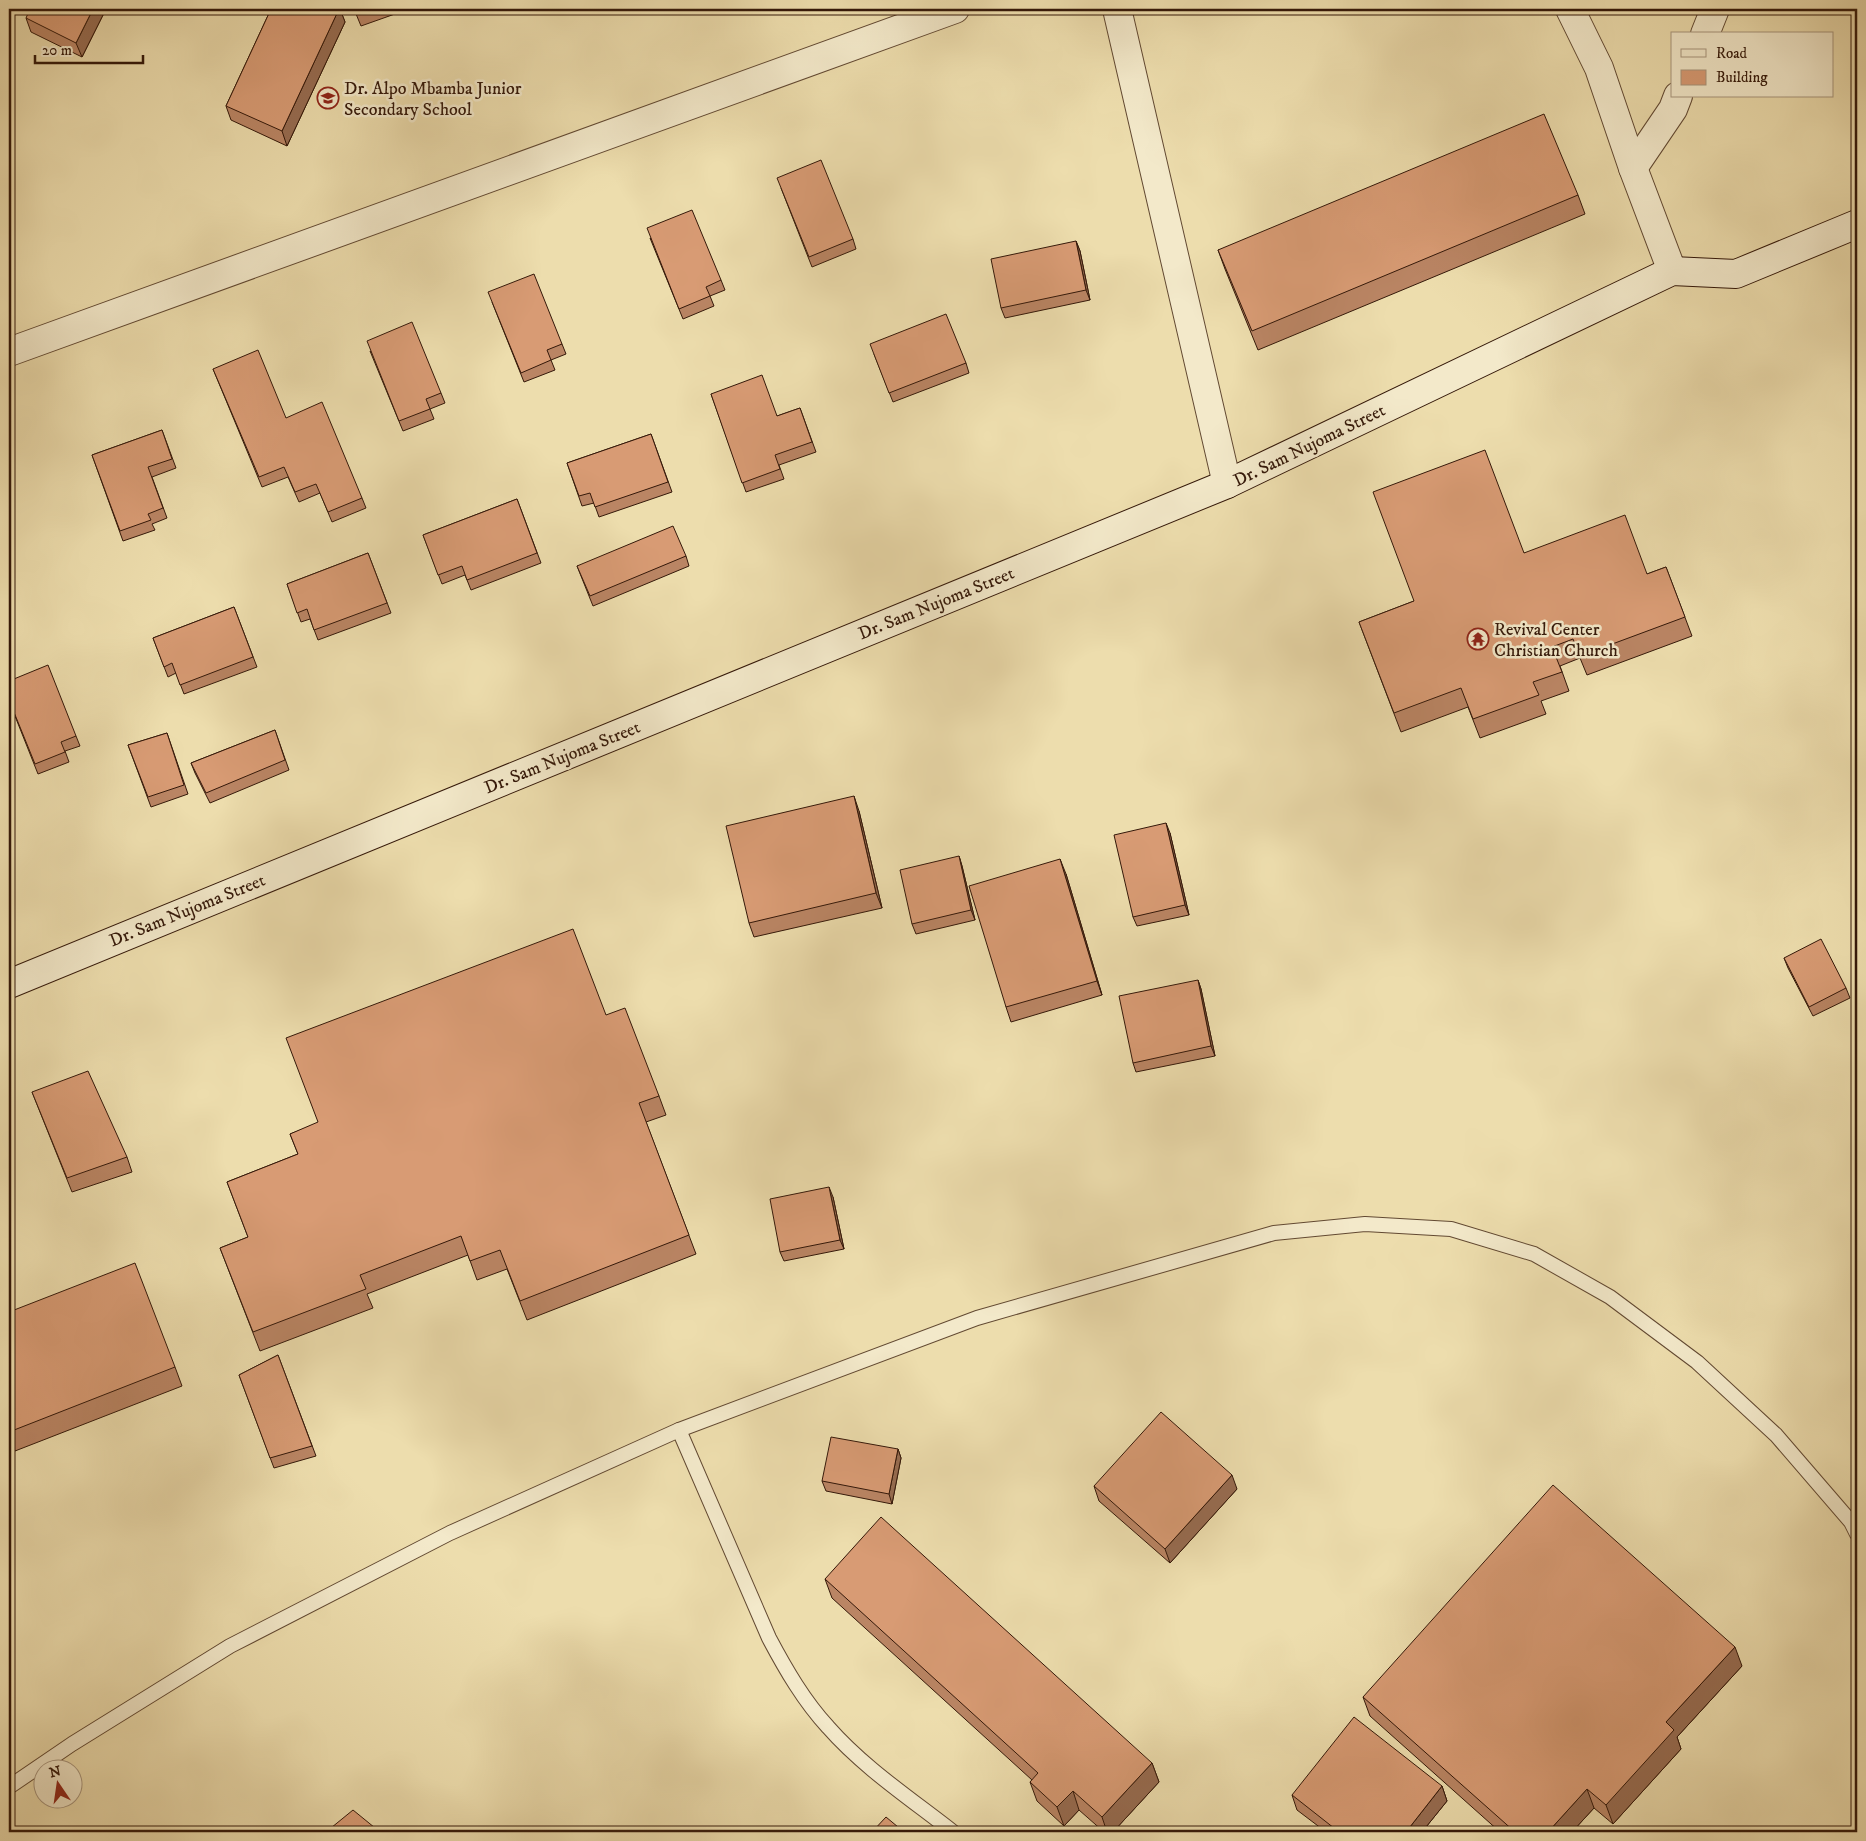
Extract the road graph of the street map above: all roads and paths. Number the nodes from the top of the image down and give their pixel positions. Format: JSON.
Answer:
{"nodes":[{"id":1,"x":955,"y":9,"type":"edge"},
{"id":2,"x":1117,"y":9,"type":"edge"},
{"id":3,"x":1570,"y":9,"type":"edge"},
{"id":4,"x":1715,"y":9,"type":"edge"},
{"id":5,"x":1706,"y":32,"type":"edge"},
{"id":6,"x":1677,"y":98,"type":"edge"},
{"id":7,"x":1633,"y":168,"type":"junction"},
{"id":8,"x":1857,"y":224,"type":"edge"},
{"id":9,"x":1672,"y":271,"type":"junction"},
{"id":10,"x":9,"y":352,"type":"edge"},
{"id":11,"x":1227,"y":484,"type":"junction"},
{"id":12,"x":9,"y":984,"type":"edge"},
{"id":13,"x":679,"y":1430,"type":"junction"},
{"id":14,"x":1857,"y":1534,"type":"edge"},
{"id":15,"x":9,"y":1787,"type":"edge"},
{"id":16,"x":953,"y":1832,"type":"edge"}],
"edges":[{"from":1,"to":10,"type":"street"},
{"from":2,"to":11,"type":"street"},
{"from":3,"to":7,"type":"street"},
{"from":4,"to":5,"type":"street"},
{"from":6,"to":7,"type":"street"},
{"from":7,"to":9,"type":"street"},
{"from":8,"to":9,"type":"street","name":"Dr. Sam Nujoma Street"},
{"from":9,"to":11,"type":"street","name":"Dr. Sam Nujoma Street"},
{"from":11,"to":12,"type":"street","name":"Dr. Sam Nujoma Street"},
{"from":13,"to":14,"type":"lane"},
{"from":13,"to":15,"type":"lane"},
{"from":13,"to":16,"type":"lane"}]}
